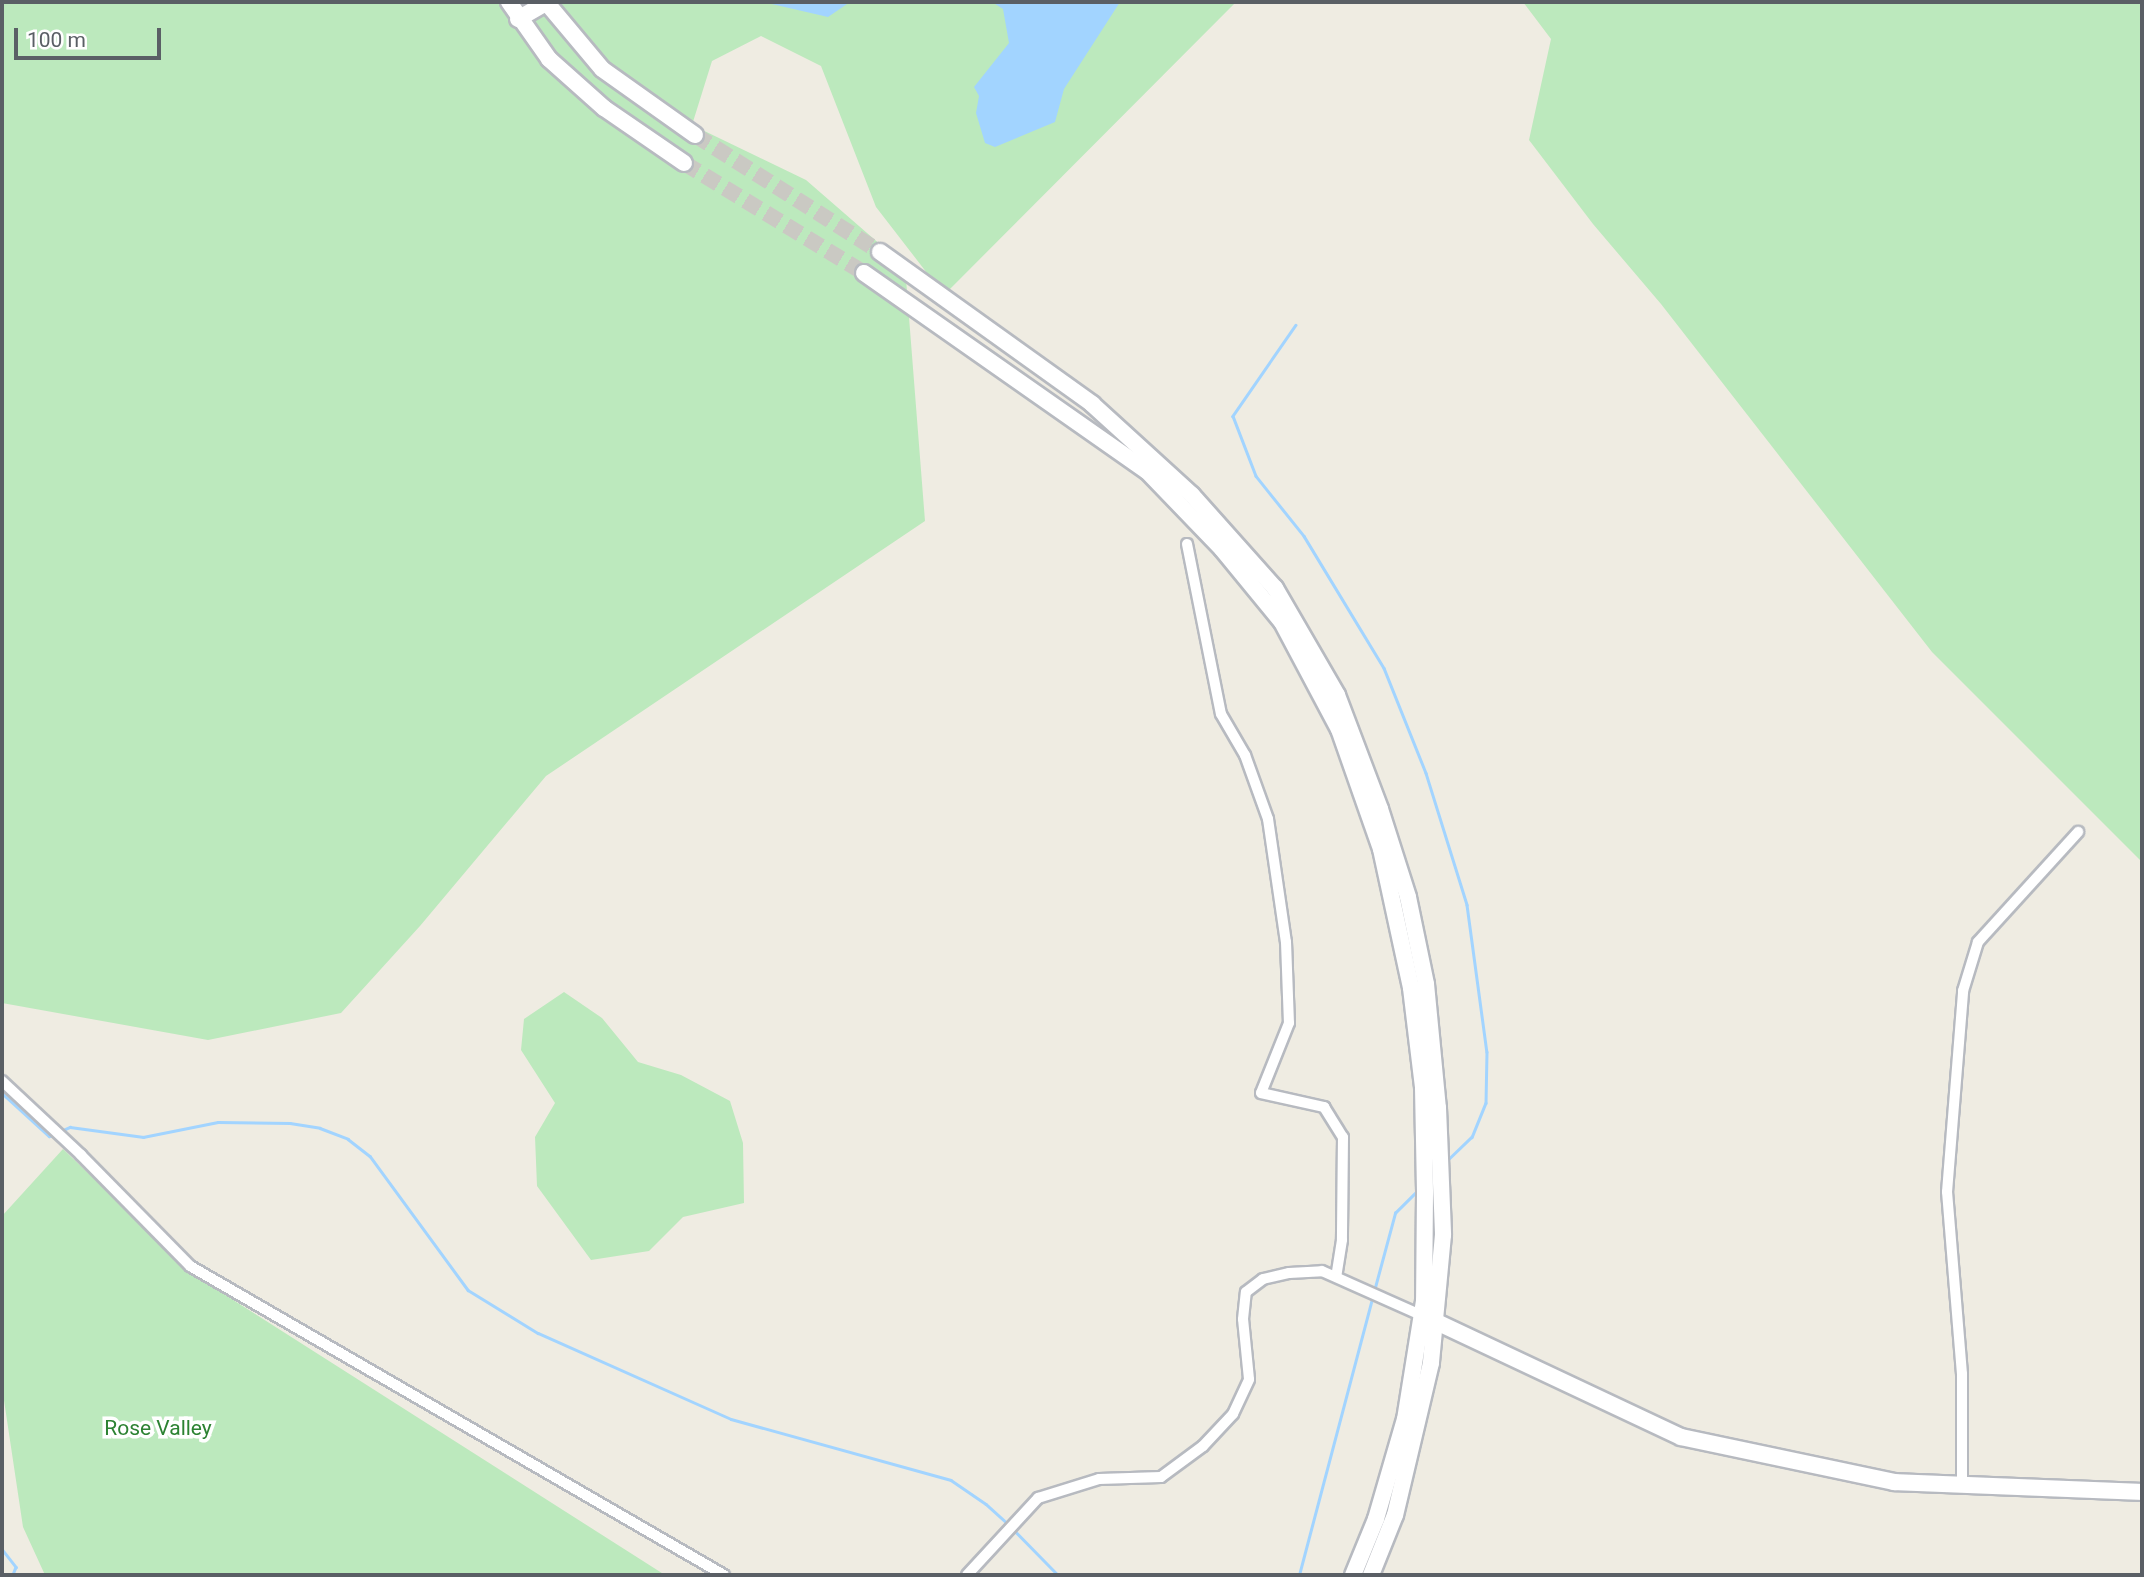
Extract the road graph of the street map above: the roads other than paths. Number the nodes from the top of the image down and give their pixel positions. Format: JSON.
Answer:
{"nodes":[{"id":1,"x":509,"y":2,"type":"edge"},
{"id":2,"x":546,"y":2,"type":"edge"},
{"id":3,"x":518,"y":19,"type":"junction"},
{"id":4,"x":695,"y":135,"type":"tunnel mouth"},
{"id":5,"x":684,"y":163,"type":"tunnel mouth"},
{"id":6,"x":880,"y":252,"type":"tunnel mouth"},
{"id":7,"x":864,"y":273,"type":"tunnel mouth"},
{"id":8,"x":1187,"y":544,"type":"dead end"},
{"id":9,"x":2078,"y":832,"type":"dead end"},
{"id":10,"x":1412,"y":955,"type":"junction"},
{"id":11,"x":1421,"y":1011,"type":"junction"},
{"id":12,"x":2,"y":1081,"type":"edge"},
{"id":13,"x":1336,"y":1277,"type":"junction"},
{"id":14,"x":1429,"y":1318,"type":"junction"},
{"id":15,"x":1962,"y":1485,"type":"junction"},
{"id":16,"x":2142,"y":1492,"type":"edge"},
{"id":17,"x":724,"y":1575,"type":"edge"},
{"id":18,"x":967,"y":1575,"type":"edge"},
{"id":19,"x":1353,"y":1575,"type":"edge"},
{"id":20,"x":1371,"y":1575,"type":"edge"}],
"edges":[{"from":1,"to":3,"type":"main road"},
{"from":2,"to":3,"type":"main road"},
{"from":2,"to":4,"type":"main road"},
{"from":3,"to":5,"type":"main road"},
{"from":6,"to":10,"type":"main road"},
{"from":7,"to":10,"type":"main road"},
{"from":8,"to":13,"type":"street"},
{"from":9,"to":15,"type":"street"},
{"from":10,"to":11,"type":"main road"},
{"from":11,"to":14,"type":"main road"},
{"from":11,"to":19,"type":"main road"},
{"from":12,"to":17,"type":"street"},
{"from":13,"to":14,"type":"street"},
{"from":13,"to":18,"type":"street"},
{"from":14,"to":15,"type":"main road"},
{"from":14,"to":20,"type":"main road"},
{"from":15,"to":16,"type":"main road"}]}
